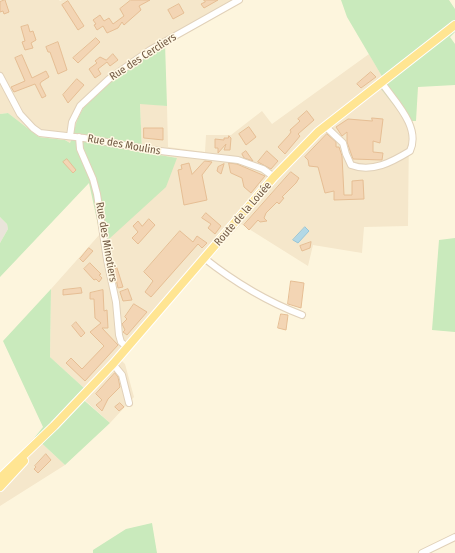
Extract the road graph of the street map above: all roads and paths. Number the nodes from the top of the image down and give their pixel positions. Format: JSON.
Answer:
{"nodes":[{"id":1,"x":239,"y":0,"type":"edge"},
{"id":2,"x":455,"y":25,"type":"edge"},
{"id":3,"x":0,"y":76,"type":"edge"},
{"id":4,"x":382,"y":83,"type":"junction"},
{"id":5,"x":326,"y":127,"type":"junction"},
{"id":6,"x":70,"y":136,"type":"junction"},
{"id":7,"x":79,"y":137,"type":"junction"},
{"id":8,"x":274,"y":177,"type":"junction"},
{"id":9,"x":204,"y":258,"type":"junction"},
{"id":10,"x":302,"y":315,"type":"dead end"},
{"id":11,"x":127,"y":347,"type":"junction"},
{"id":12,"x":113,"y":364,"type":"junction"},
{"id":13,"x":130,"y":403,"type":"dead end"},
{"id":14,"x":54,"y":426,"type":"junction"},
{"id":15,"x":0,"y":478,"type":"edge"},
{"id":16,"x":0,"y":487,"type":"edge"},
{"id":17,"x":455,"y":537,"type":"edge"},
{"id":18,"x":422,"y":553,"type":"edge"}],
"edges":[{"from":1,"to":6,"type":"street","name":"Rue des Cercliers"},
{"from":2,"to":4,"type":"main road","name":"Route de la Louée"},
{"from":3,"to":6,"type":"street","name":"Rue des Moulins"},
{"from":4,"to":5,"type":"main road","name":"Route de la Louée"},
{"from":4,"to":5,"type":"street"},
{"from":5,"to":8,"type":"main road","name":"Route de la Louée"},
{"from":6,"to":7,"type":"street","name":"Rue des Moulins"},
{"from":7,"to":8,"type":"street","name":"Rue des Moulins"},
{"from":7,"to":11,"type":"street","name":"Rue des Minotiers"},
{"from":8,"to":9,"type":"main road","name":"Route de la Louée"},
{"from":9,"to":10,"type":"street"},
{"from":9,"to":11,"type":"main road","name":"Route de la Louée"},
{"from":11,"to":12,"type":"main road","name":"Route de la Louée"},
{"from":12,"to":13,"type":"street"},
{"from":12,"to":14,"type":"main road","name":"Route de la Louée"},
{"from":14,"to":15,"type":"main road","name":"Route de la Louée"},
{"from":14,"to":16,"type":"main road","name":"Route de la Louée"},
{"from":17,"to":18,"type":"street"}]}
